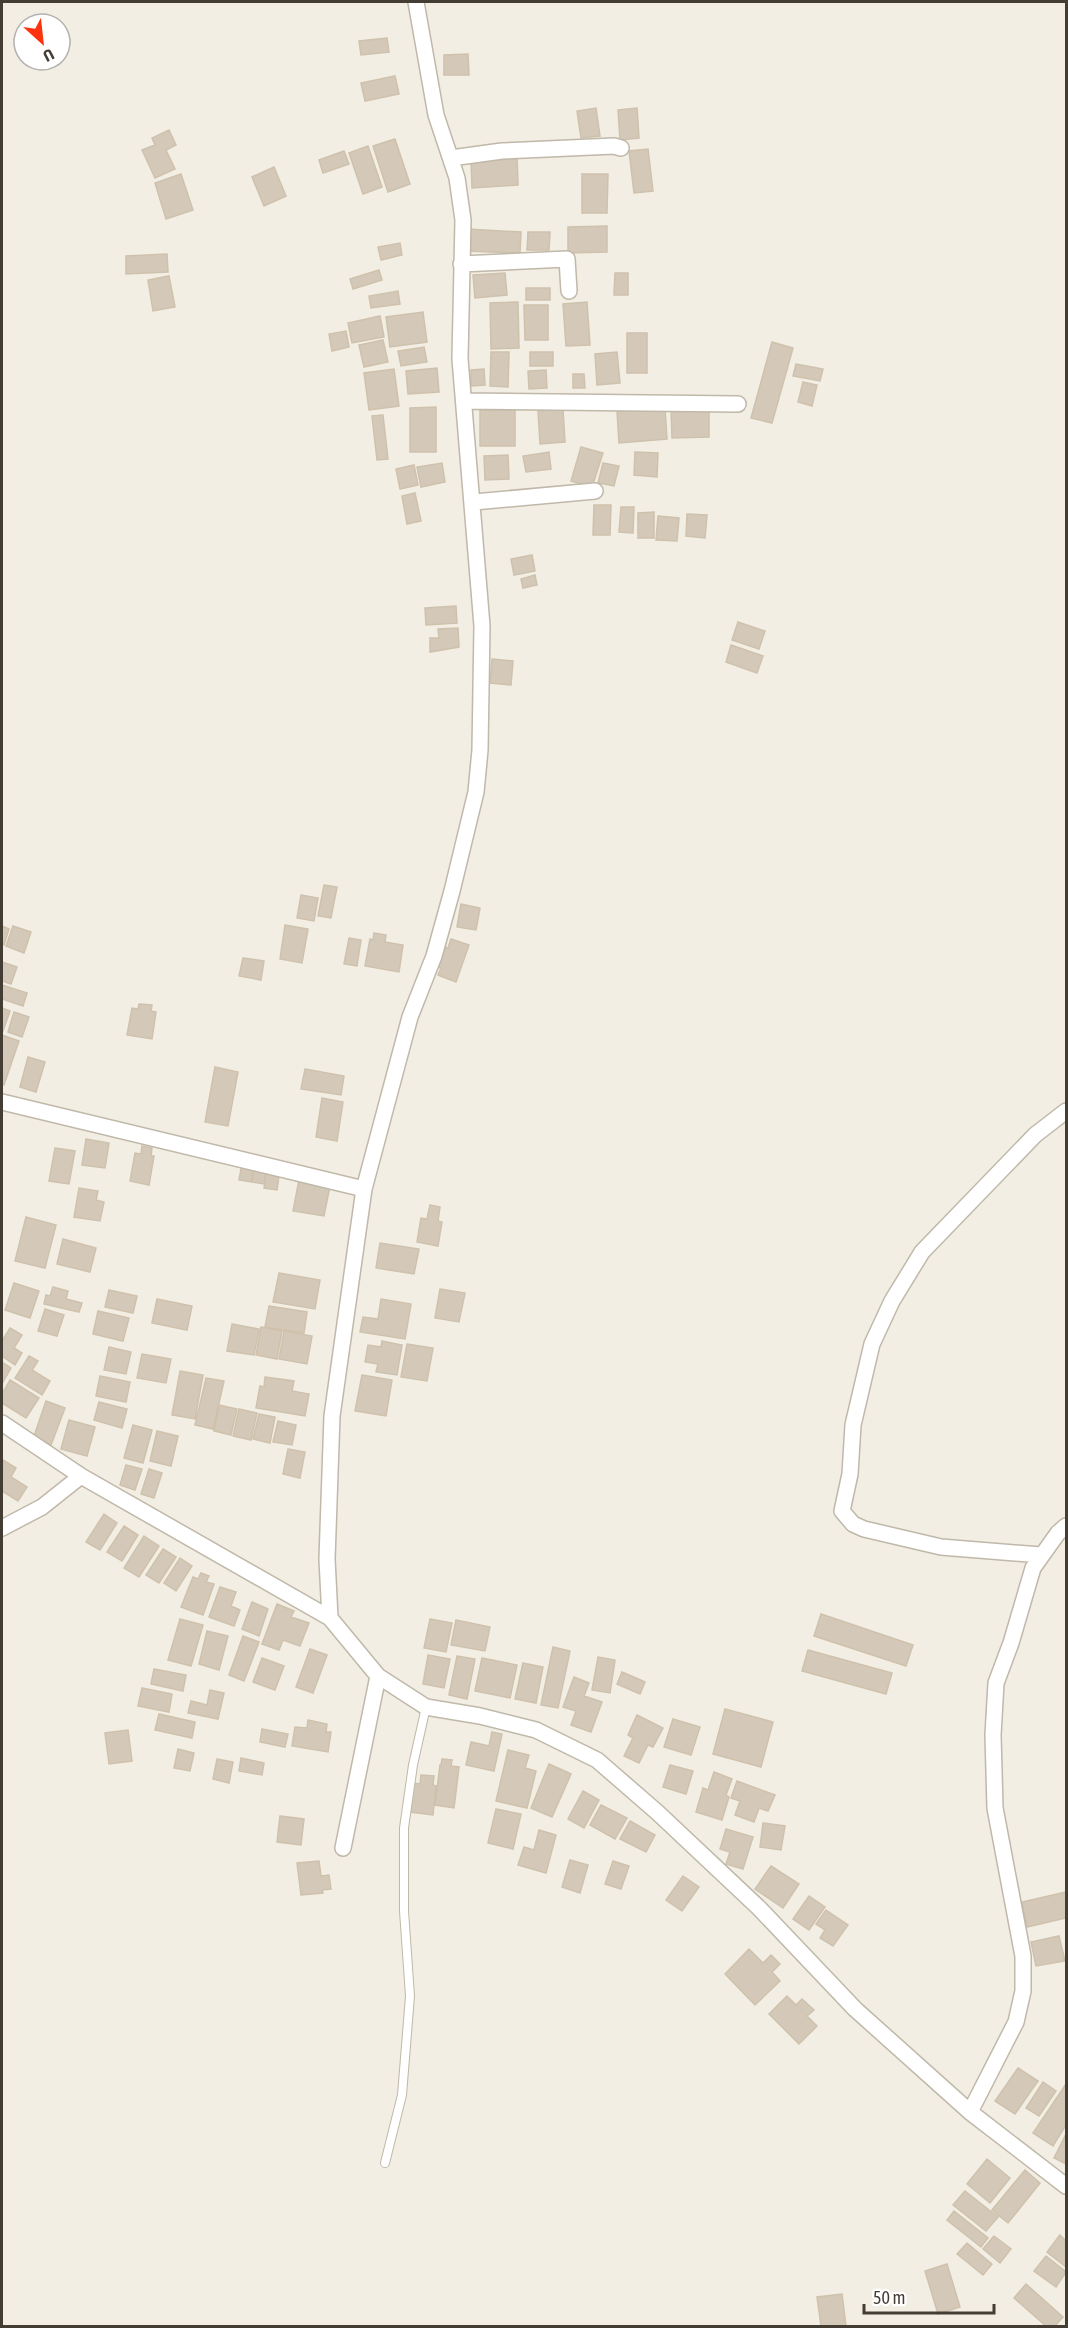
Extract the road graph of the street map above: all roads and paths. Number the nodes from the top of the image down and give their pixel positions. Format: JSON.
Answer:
{"nodes":[{"id":1,"x":416,"y":2,"type":"edge"},
{"id":2,"x":621,"y":148,"type":"dead end"},
{"id":3,"x":451,"y":158,"type":"junction"},
{"id":4,"x":461,"y":264,"type":"junction"},
{"id":5,"x":569,"y":291,"type":"dead end"},
{"id":6,"x":464,"y":401,"type":"junction"},
{"id":7,"x":738,"y":404,"type":"dead end"},
{"id":8,"x":595,"y":490,"type":"dead end"},
{"id":9,"x":474,"y":502,"type":"junction"},
{"id":10,"x":2,"y":1102,"type":"edge"},
{"id":11,"x":1066,"y":1111,"type":"edge"},
{"id":12,"x":364,"y":1190,"type":"junction"},
{"id":13,"x":2,"y":1423,"type":"edge"},
{"id":14,"x":81,"y":1476,"type":"junction"},
{"id":15,"x":1066,"y":1526,"type":"edge"},
{"id":16,"x":2,"y":1528,"type":"edge"},
{"id":17,"x":1041,"y":1555,"type":"junction"},
{"id":18,"x":330,"y":1617,"type":"junction"},
{"id":19,"x":378,"y":1676,"type":"junction"},
{"id":20,"x":426,"y":1707,"type":"junction"},
{"id":21,"x":343,"y":1848,"type":"dead end"},
{"id":22,"x":970,"y":2112,"type":"junction"},
{"id":23,"x":386,"y":2163,"type":"dead end"},
{"id":24,"x":1066,"y":2186,"type":"edge"}],
"edges":[{"from":1,"to":3,"type":"street"},
{"from":2,"to":3,"type":"street"},
{"from":3,"to":4,"type":"street"},
{"from":4,"to":5,"type":"street"},
{"from":4,"to":6,"type":"street"},
{"from":6,"to":7,"type":"street"},
{"from":6,"to":9,"type":"street"},
{"from":8,"to":9,"type":"street"},
{"from":9,"to":12,"type":"street"},
{"from":10,"to":12,"type":"street"},
{"from":11,"to":17,"type":"street"},
{"from":12,"to":18,"type":"street"},
{"from":13,"to":14,"type":"street"},
{"from":14,"to":16,"type":"street"},
{"from":14,"to":18,"type":"street"},
{"from":15,"to":17,"type":"street"},
{"from":17,"to":22,"type":"street"},
{"from":18,"to":19,"type":"street"},
{"from":19,"to":20,"type":"street"},
{"from":19,"to":21,"type":"street"},
{"from":20,"to":22,"type":"street"},
{"from":20,"to":23,"type":"lane"},
{"from":22,"to":24,"type":"street"}]}
